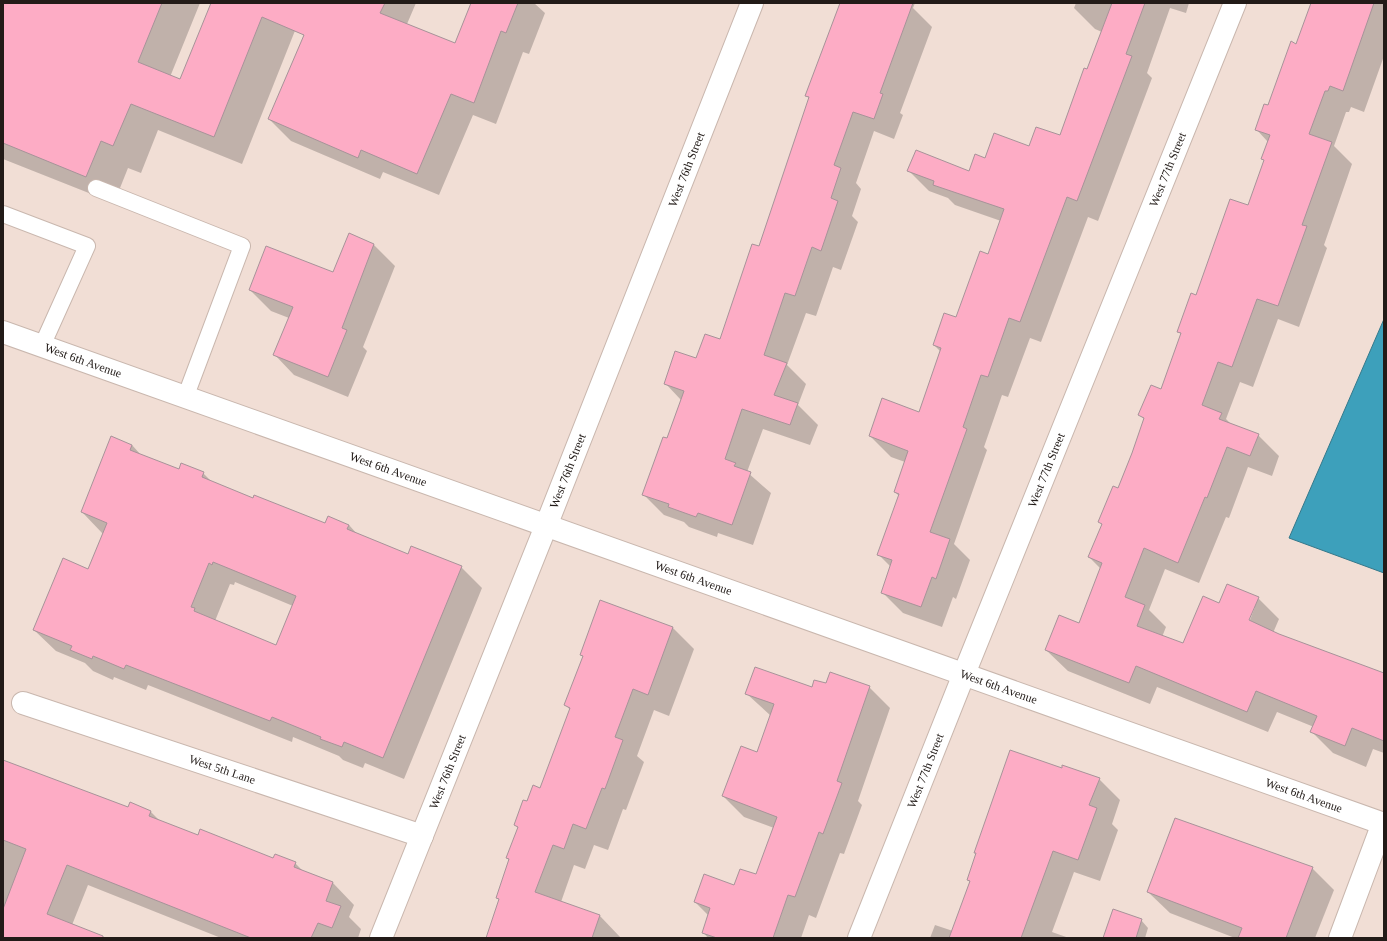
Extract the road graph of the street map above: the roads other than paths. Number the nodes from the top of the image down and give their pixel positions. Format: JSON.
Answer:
{"nodes":[{"id":1,"x":752,"y":3,"type":"edge"},
{"id":2,"x":1235,"y":3,"type":"edge"},
{"id":3,"x":96,"y":188,"type":"dead end"},
{"id":4,"x":3,"y":214,"type":"edge"},
{"id":5,"x":3,"y":332,"type":"edge"},
{"id":6,"x":42,"y":346,"type":"junction"},
{"id":7,"x":185,"y":398,"type":"junction"},
{"id":8,"x":546,"y":526,"type":"junction"},
{"id":9,"x":964,"y":674,"type":"junction"},
{"id":10,"x":23,"y":703,"type":"dead end"},
{"id":11,"x":1384,"y":824,"type":"edge"},
{"id":12,"x":422,"y":836,"type":"junction"},
{"id":13,"x":381,"y":938,"type":"edge"},
{"id":14,"x":859,"y":938,"type":"edge"},
{"id":15,"x":1340,"y":938,"type":"edge"}],
"edges":[{"from":1,"to":8,"type":"street","name":"West 76th Street"},
{"from":2,"to":9,"type":"street","name":"West 77th Street"},
{"from":3,"to":7,"type":"lane"},
{"from":4,"to":6,"type":"lane"},
{"from":5,"to":6,"type":"street","name":"West 6th Avenue"},
{"from":6,"to":7,"type":"street","name":"West 6th Avenue"},
{"from":7,"to":8,"type":"street","name":"West 6th Avenue"},
{"from":8,"to":9,"type":"street","name":"West 6th Avenue"},
{"from":8,"to":12,"type":"street","name":"West 76th Street"},
{"from":9,"to":11,"type":"street","name":"West 6th Avenue"},
{"from":9,"to":14,"type":"street","name":"West 77th Street"},
{"from":10,"to":12,"type":"street","name":"West 5th Lane"},
{"from":11,"to":15,"type":"street"},
{"from":12,"to":13,"type":"street","name":"West 76th Street"}]}
